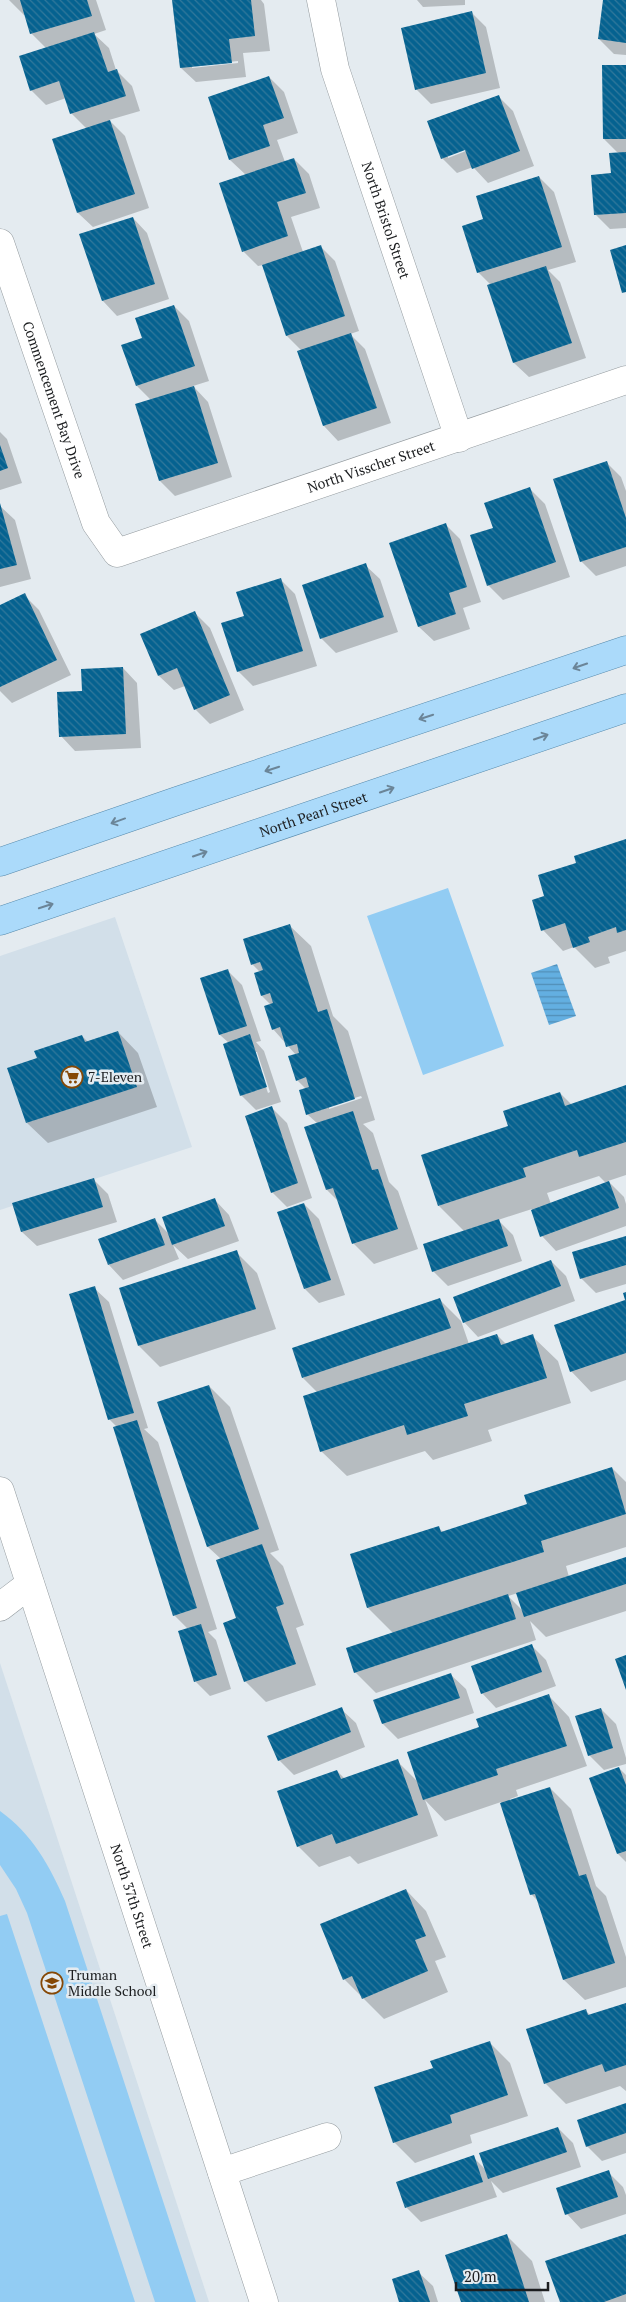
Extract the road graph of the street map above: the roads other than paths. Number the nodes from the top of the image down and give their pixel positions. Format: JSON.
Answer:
{"nodes":[{"id":1,"x":321,"y":0,"type":"edge"},
{"id":2,"x":0,"y":244,"type":"edge"},
{"id":3,"x":626,"y":380,"type":"edge"},
{"id":4,"x":459,"y":438,"type":"junction"},
{"id":5,"x":117,"y":553,"type":"joint"},
{"id":6,"x":626,"y":650,"type":"edge"},
{"id":7,"x":626,"y":708,"type":"edge"},
{"id":8,"x":0,"y":862,"type":"edge"},
{"id":9,"x":0,"y":921,"type":"edge"},
{"id":10,"x":0,"y":1491,"type":"edge"},
{"id":11,"x":30,"y":1584,"type":"junction"},
{"id":12,"x":0,"y":1607,"type":"edge"},
{"id":13,"x":327,"y":2137,"type":"dead end"},
{"id":14,"x":222,"y":2172,"type":"junction"},
{"id":15,"x":264,"y":2302,"type":"edge"}],
"edges":[{"from":1,"to":4,"type":"street","name":"North Bristol Street"},
{"from":2,"to":5,"type":"street","name":"Commencement Bay Drive"},
{"from":3,"to":4,"type":"street","name":"North Visscher Street"},
{"from":4,"to":5,"type":"street","name":"North Visscher Street"},
{"from":6,"to":8,"type":"main road","one_way":true},
{"from":9,"to":7,"type":"main road","name":"North Pearl Street","one_way":true},
{"from":10,"to":11,"type":"street","name":"North 37th Street"},
{"from":11,"to":12,"type":"street"},
{"from":11,"to":14,"type":"street","name":"North 37th Street"},
{"from":13,"to":14,"type":"street"},
{"from":14,"to":15,"type":"street","name":"North 37th Street"}]}
